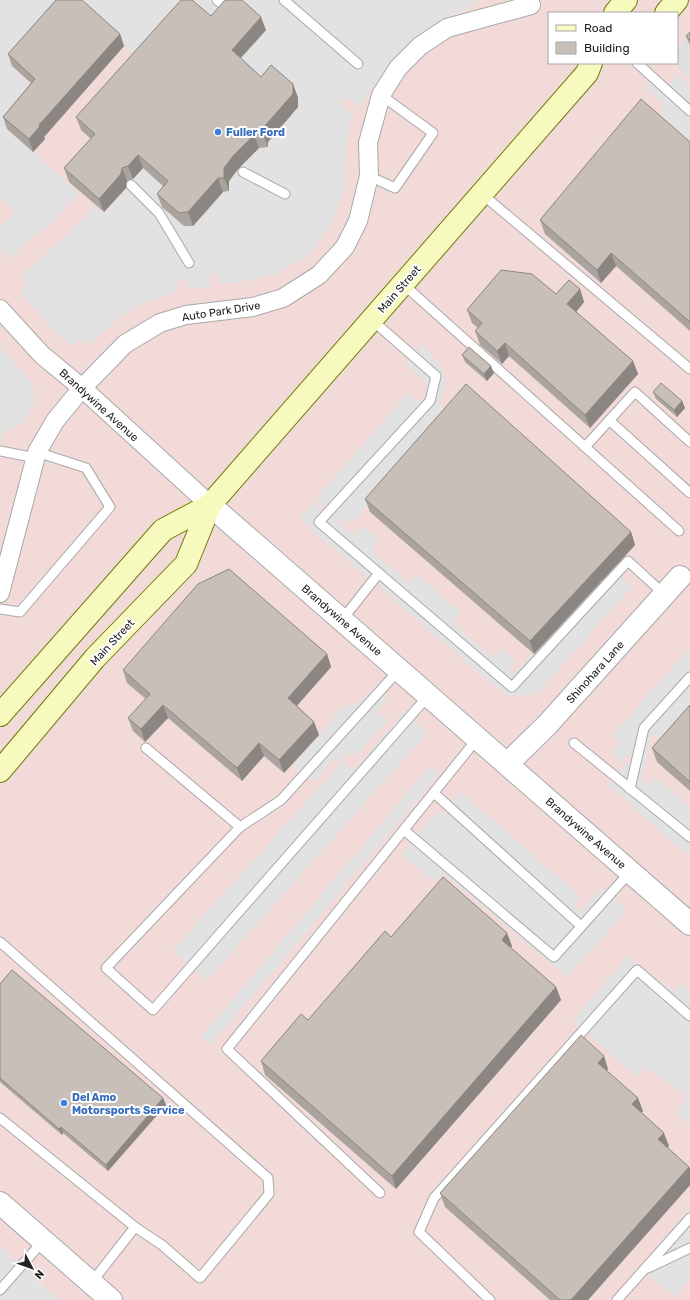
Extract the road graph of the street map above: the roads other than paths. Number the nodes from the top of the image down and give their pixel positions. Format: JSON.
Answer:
{"nodes":[{"id":1,"x":217,"y":0,"type":"edge"},
{"id":2,"x":227,"y":0,"type":"edge"},
{"id":3,"x":284,"y":0,"type":"edge"},
{"id":4,"x":677,"y":0,"type":"edge"},
{"id":5,"x":530,"y":5,"type":"dead end"},
{"id":6,"x":667,"y":12,"type":"edge"},
{"id":7,"x":358,"y":64,"type":"dead end"},
{"id":8,"x":638,"y":64,"type":"edge"},
{"id":9,"x":595,"y":66,"type":"edge"},
{"id":10,"x":381,"y":95,"type":"junction"},
{"id":11,"x":690,"y":111,"type":"edge"},
{"id":12,"x":243,"y":172,"type":"dead end"},
{"id":13,"x":369,"y":176,"type":"junction"},
{"id":14,"x":130,"y":185,"type":"dead end"},
{"id":15,"x":285,"y":194,"type":"dead end"},
{"id":16,"x":482,"y":194,"type":"junction"},
{"id":17,"x":189,"y":263,"type":"dead end"},
{"id":18,"x":404,"y":284,"type":"junction"},
{"id":19,"x":0,"y":309,"type":"edge"},
{"id":20,"x":372,"y":320,"type":"junction"},
{"id":21,"x":690,"y":369,"type":"edge"},
{"id":22,"x":82,"y":388,"type":"junction"},
{"id":23,"x":609,"y":420,"type":"junction"},
{"id":24,"x":690,"y":442,"type":"edge"},
{"id":25,"x":585,"y":447,"type":"junction"},
{"id":26,"x":0,"y":451,"type":"edge"},
{"id":27,"x":36,"y":455,"type":"junction"},
{"id":28,"x":690,"y":493,"type":"edge"},
{"id":29,"x":210,"y":505,"type":"junction"},
{"id":30,"x":679,"y":531,"type":"dead end"},
{"id":31,"x":379,"y":573,"type":"junction"},
{"id":32,"x":680,"y":577,"type":"dead end"},
{"id":33,"x":0,"y":593,"type":"edge"},
{"id":34,"x":664,"y":594,"type":"junction"},
{"id":35,"x":0,"y":609,"type":"edge"},
{"id":36,"x":342,"y":620,"type":"junction"},
{"id":37,"x":399,"y":670,"type":"junction"},
{"id":38,"x":690,"y":677,"type":"edge"},
{"id":39,"x":428,"y":696,"type":"junction"},
{"id":40,"x":0,"y":715,"type":"edge"},
{"id":41,"x":478,"y":739,"type":"junction"},
{"id":42,"x":574,"y":743,"type":"dead end"},
{"id":43,"x":146,"y":748,"type":"dead end"},
{"id":44,"x":507,"y":764,"type":"junction"},
{"id":45,"x":0,"y":772,"type":"edge"},
{"id":46,"x":630,"y":789,"type":"junction"},
{"id":47,"x":434,"y":793,"type":"junction"},
{"id":48,"x":240,"y":827,"type":"junction"},
{"id":49,"x":404,"y":830,"type":"junction"},
{"id":50,"x":690,"y":837,"type":"edge"},
{"id":51,"x":630,"y":872,"type":"junction"},
{"id":52,"x":690,"y":924,"type":"edge"},
{"id":53,"x":581,"y":926,"type":"junction"},
{"id":54,"x":0,"y":942,"type":"edge"},
{"id":55,"x":690,"y":1016,"type":"edge"},
{"id":56,"x":0,"y":1118,"type":"edge"},
{"id":57,"x":380,"y":1193,"type":"dead end"},
{"id":58,"x":0,"y":1202,"type":"edge"},
{"id":59,"x":690,"y":1218,"type":"edge"},
{"id":60,"x":135,"y":1227,"type":"junction"},
{"id":61,"x":44,"y":1240,"type":"junction"},
{"id":62,"x":690,"y":1248,"type":"edge"},
{"id":63,"x":644,"y":1270,"type":"junction"},
{"id":64,"x":92,"y":1282,"type":"junction"},
{"id":65,"x":0,"y":1290,"type":"edge"},
{"id":66,"x":111,"y":1300,"type":"edge"},
{"id":67,"x":490,"y":1300,"type":"edge"},
{"id":68,"x":617,"y":1300,"type":"edge"}],
"edges":[{"from":1,"to":2,"type":"lane"},
{"from":3,"to":7,"type":"lane"},
{"from":4,"to":6,"type":"main road"},
{"from":5,"to":10,"type":"street","name":"Auto Park Drive"},
{"from":8,"to":11,"type":"lane"},
{"from":9,"to":16,"type":"main road","name":"Main Street"},
{"from":10,"to":13,"type":"street","name":"Auto Park Drive"},
{"from":10,"to":13,"type":"lane"},
{"from":12,"to":15,"type":"lane"},
{"from":13,"to":22,"type":"street","name":"Auto Park Drive"},
{"from":14,"to":17,"type":"lane"},
{"from":16,"to":18,"type":"main road","name":"Main Street"},
{"from":16,"to":21,"type":"lane"},
{"from":18,"to":20,"type":"main road","name":"Main Street"},
{"from":18,"to":25,"type":"lane"},
{"from":19,"to":22,"type":"street","name":"Brandywine Avenue"},
{"from":20,"to":29,"type":"main road","name":"Main Street"},
{"from":20,"to":31,"type":"lane"},
{"from":22,"to":27,"type":"street","name":"Auto Park Drive"},
{"from":22,"to":29,"type":"street","name":"Brandywine Avenue"},
{"from":23,"to":24,"type":"lane"},
{"from":23,"to":25,"type":"lane"},
{"from":23,"to":28,"type":"lane"},
{"from":25,"to":30,"type":"lane"},
{"from":26,"to":27,"type":"lane"},
{"from":27,"to":33,"type":"street","name":"Auto Park Drive"},
{"from":27,"to":35,"type":"lane"},
{"from":29,"to":36,"type":"street","name":"Brandywine Avenue"},
{"from":29,"to":40,"type":"main road","name":"Main Street"},
{"from":29,"to":45,"type":"main road","name":"Main Street"},
{"from":31,"to":34,"type":"lane"},
{"from":31,"to":36,"type":"lane"},
{"from":32,"to":34,"type":"street","name":"Shinohara Lane"},
{"from":34,"to":44,"type":"street","name":"Shinohara Lane"},
{"from":36,"to":37,"type":"street","name":"Brandywine Avenue"},
{"from":37,"to":39,"type":"street","name":"Brandywine Avenue"},
{"from":37,"to":48,"type":"lane"},
{"from":38,"to":46,"type":"lane"},
{"from":39,"to":41,"type":"street","name":"Brandywine Avenue"},
{"from":39,"to":48,"type":"lane"},
{"from":41,"to":44,"type":"street","name":"Brandywine Avenue"},
{"from":41,"to":47,"type":"lane"},
{"from":42,"to":46,"type":"lane"},
{"from":43,"to":48,"type":"lane"},
{"from":44,"to":51,"type":"street","name":"Brandywine Avenue"},
{"from":46,"to":50,"type":"lane"},
{"from":47,"to":49,"type":"lane"},
{"from":47,"to":53,"type":"lane"},
{"from":49,"to":53,"type":"lane"},
{"from":49,"to":57,"type":"lane"},
{"from":51,"to":52,"type":"street","name":"Brandywine Avenue"},
{"from":51,"to":53,"type":"lane"},
{"from":54,"to":60,"type":"lane"},
{"from":55,"to":67,"type":"lane"},
{"from":56,"to":60,"type":"lane"},
{"from":58,"to":61,"type":"street"},
{"from":59,"to":63,"type":"lane"},
{"from":60,"to":64,"type":"lane"},
{"from":61,"to":64,"type":"street"},
{"from":61,"to":65,"type":"lane"},
{"from":62,"to":63,"type":"lane"},
{"from":63,"to":68,"type":"lane"},
{"from":64,"to":66,"type":"street"}]}
